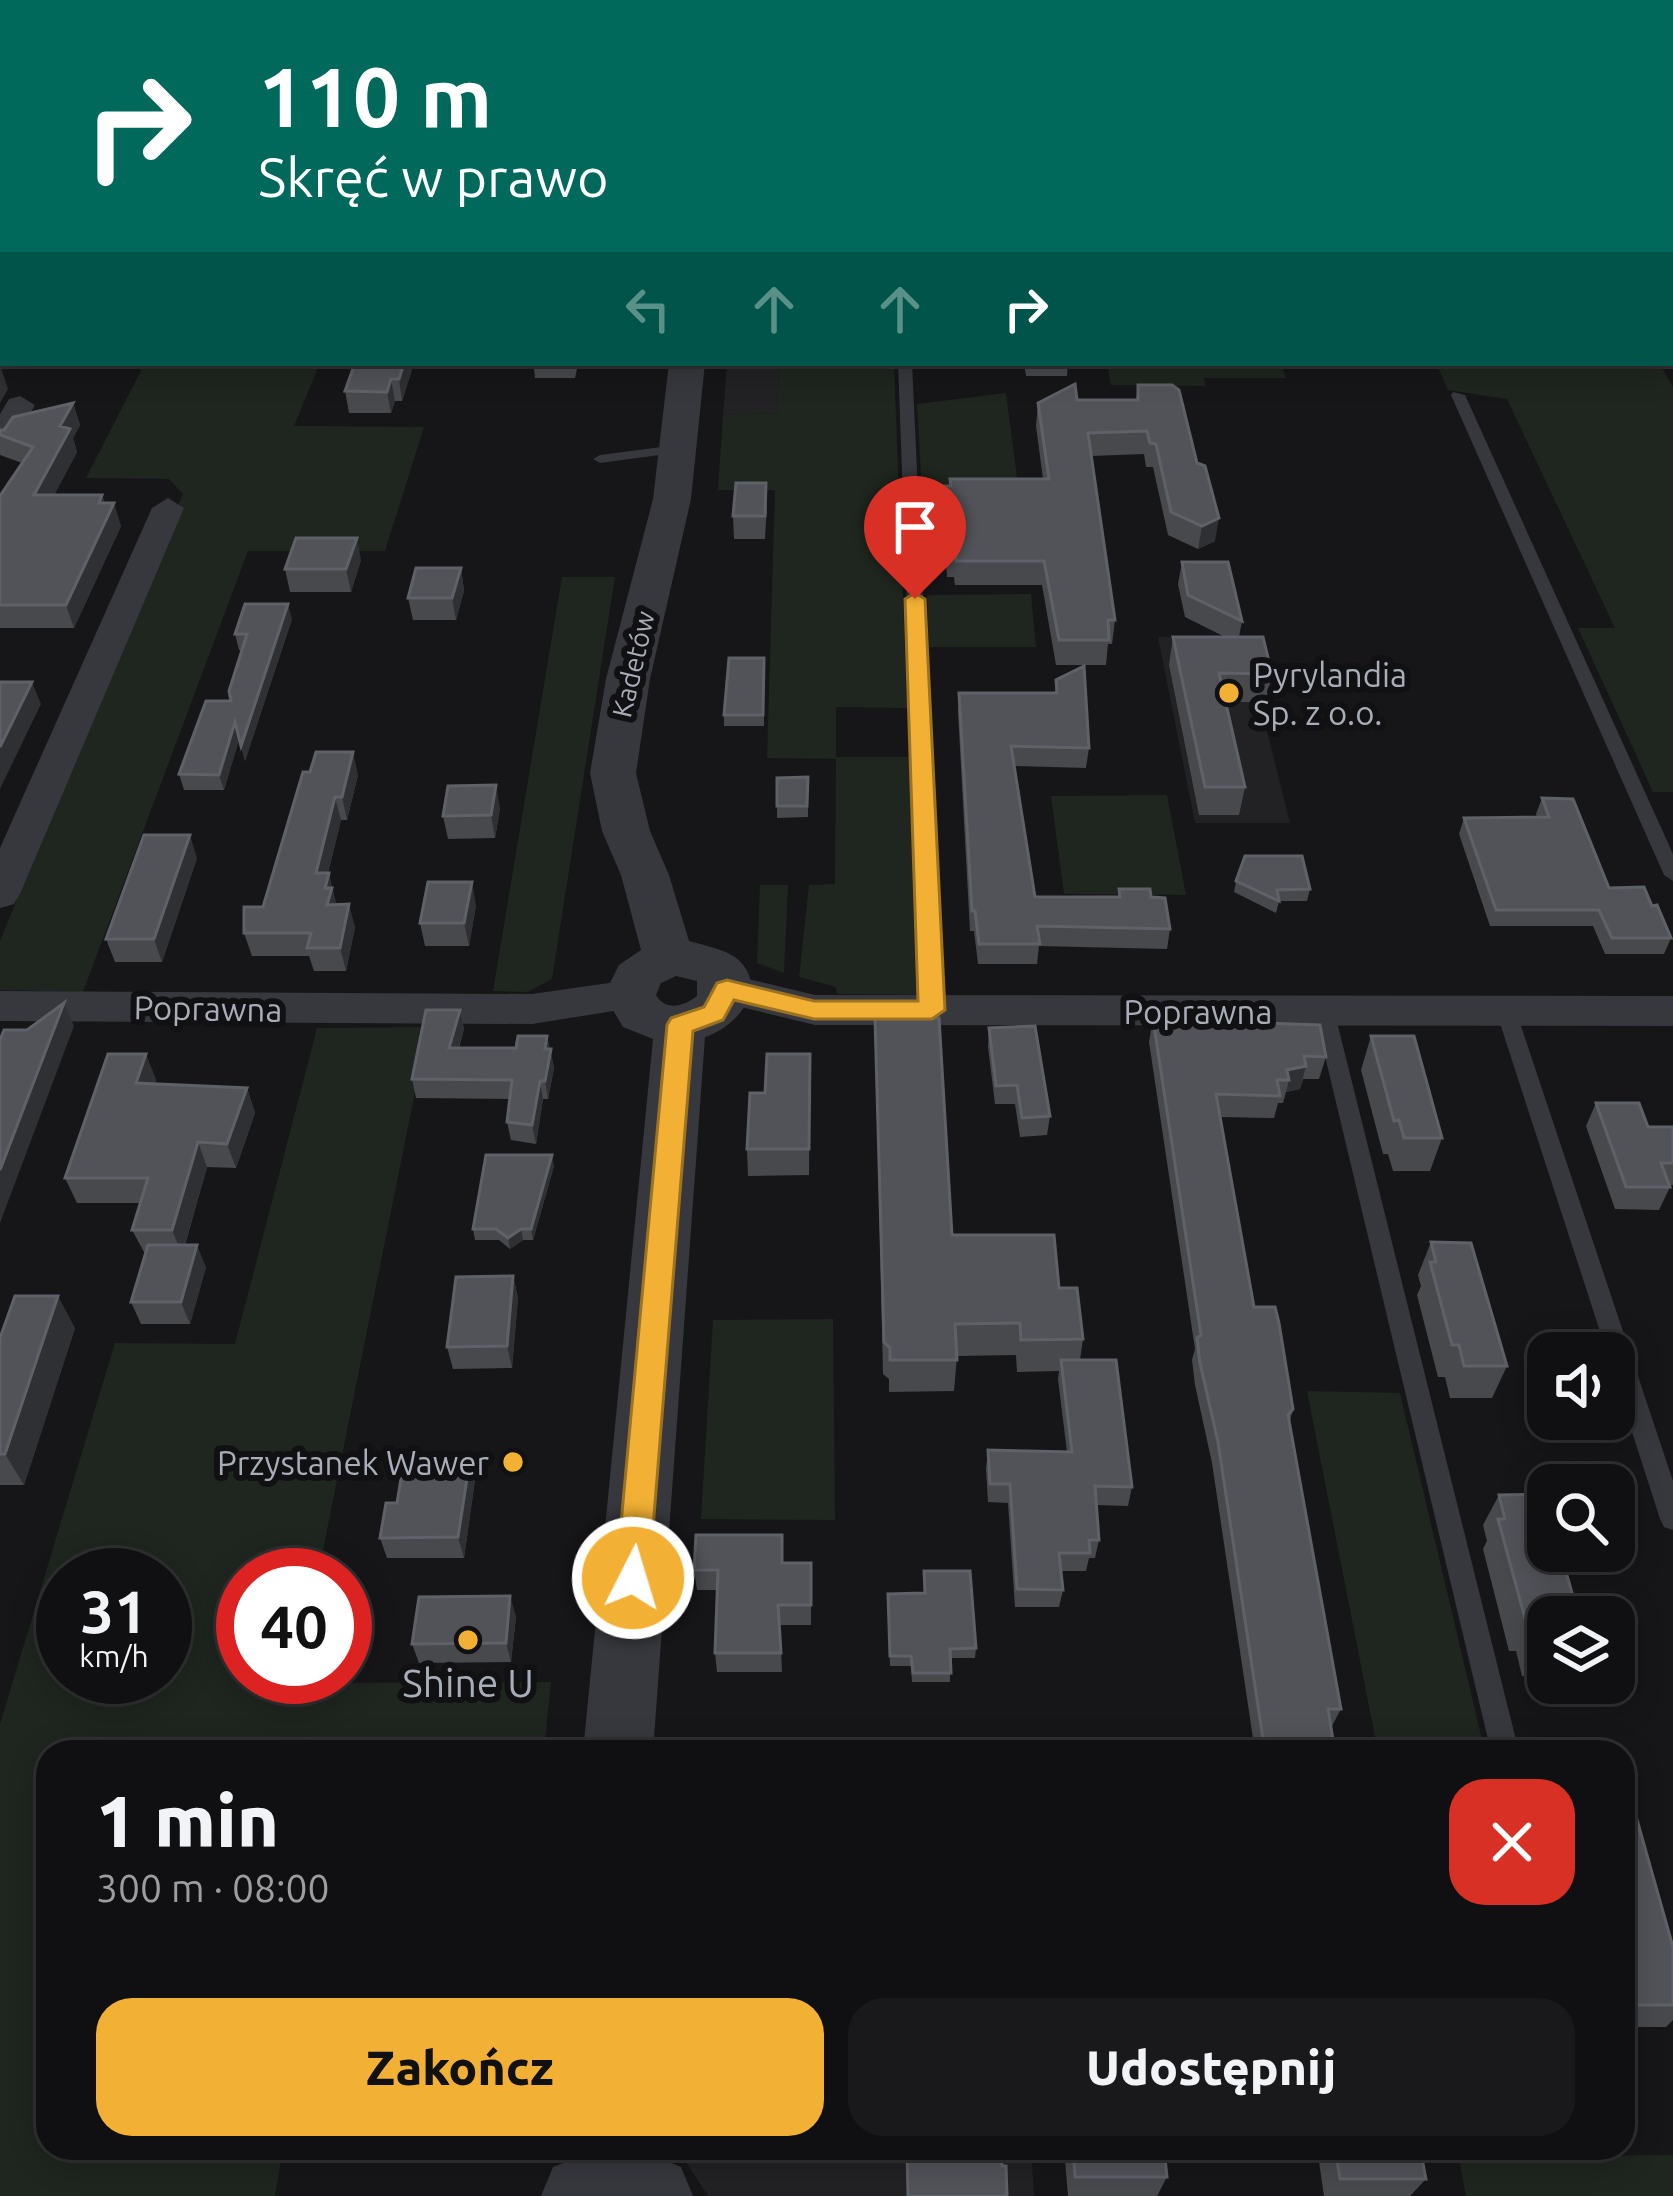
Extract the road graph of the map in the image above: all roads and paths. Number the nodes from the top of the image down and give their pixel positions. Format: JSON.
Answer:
{"nodes":[{"id":1,"x":687,"y":366,"type":"edge"},
{"id":2,"x":905,"y":366,"type":"edge"},
{"id":3,"x":1458,"y":395,"type":"dead end"},
{"id":4,"x":20,"y":405,"type":"dead end"},
{"id":5,"x":0,"y":441,"type":"edge"},
{"id":6,"x":677,"y":449,"type":"junction"},
{"id":7,"x":600,"y":459,"type":"dead end"},
{"id":8,"x":168,"y":508,"type":"dead end"},
{"id":9,"x":1673,"y":875,"type":"edge"},
{"id":10,"x":0,"y":894,"type":"edge"},
{"id":11,"x":679,"y":1003,"type":"junction"},
{"id":12,"x":0,"y":1006,"type":"edge"},
{"id":13,"x":932,"y":1010,"type":"junction"},
{"id":14,"x":1324,"y":1010,"type":"junction"},
{"id":15,"x":1506,"y":1011,"type":"junction"},
{"id":16,"x":1673,"y":1011,"type":"edge"},
{"id":17,"x":1673,"y":1519,"type":"edge"},
{"id":18,"x":619,"y":1740,"type":"edge"},
{"id":19,"x":1502,"y":1740,"type":"edge"}],
"edges":[{"from":1,"to":6,"type":"street","name":"Kadetów"},
{"from":2,"to":13,"type":"lane"},
{"from":3,"to":9,"type":"lane"},
{"from":4,"to":5,"type":"street"},
{"from":6,"to":7,"type":"lane"},
{"from":6,"to":11,"type":"street","name":"Kadetów"},
{"from":8,"to":10,"type":"street"},
{"from":11,"to":12,"type":"street","name":"Poprawna"},
{"from":11,"to":13,"type":"street","name":"Poprawna"},
{"from":11,"to":18,"type":"street"},
{"from":13,"to":14,"type":"street","name":"Poprawna"},
{"from":14,"to":15,"type":"street","name":"Poprawna"},
{"from":14,"to":19,"type":"lane"},
{"from":15,"to":16,"type":"street","name":"Poprawna"},
{"from":15,"to":17,"type":"lane"}]}
